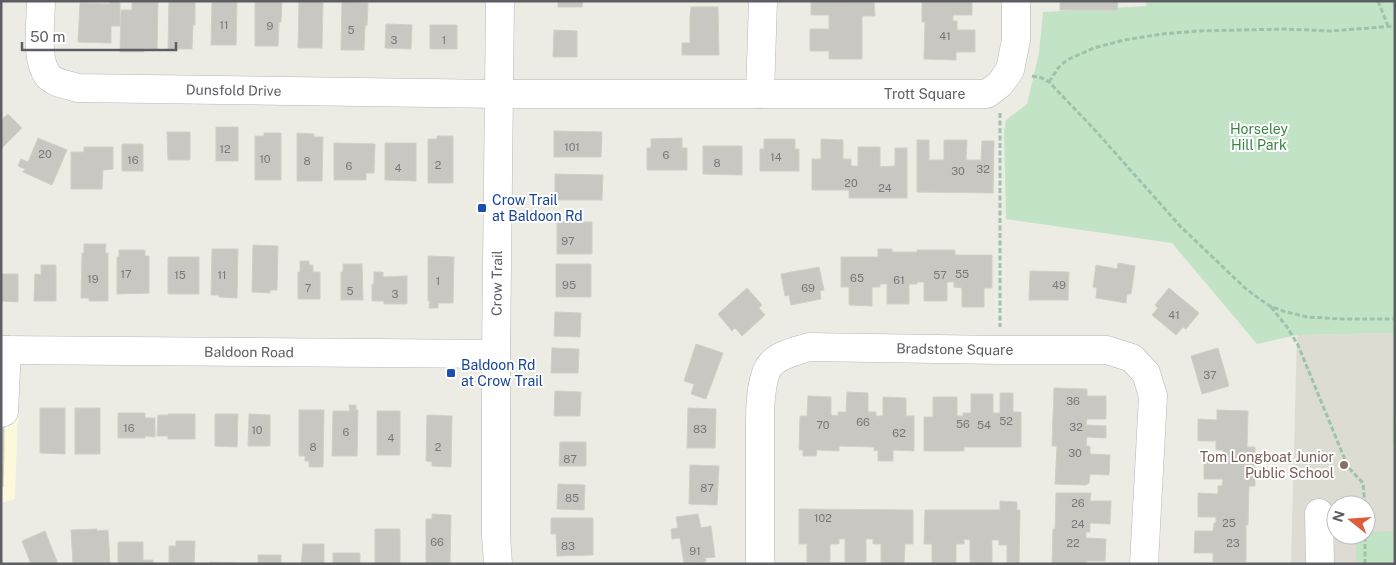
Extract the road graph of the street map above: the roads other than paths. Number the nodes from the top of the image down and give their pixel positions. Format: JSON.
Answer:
{"nodes":[{"id":1,"x":41,"y":1,"type":"edge"},
{"id":2,"x":500,"y":1,"type":"edge"},
{"id":3,"x":763,"y":1,"type":"edge"},
{"id":4,"x":1016,"y":1,"type":"edge"},
{"id":5,"x":499,"y":94,"type":"junction"},
{"id":6,"x":760,"y":94,"type":"junction"},
{"id":7,"x":4,"y":350,"type":"edge"},
{"id":8,"x":496,"y":354,"type":"junction"},
{"id":9,"x":1,"y":412,"type":"edge"},
{"id":10,"x":1320,"y":513,"type":"dead end"},
{"id":11,"x":498,"y":564,"type":"edge"},
{"id":12,"x":761,"y":564,"type":"edge"},
{"id":13,"x":1144,"y":564,"type":"edge"},
{"id":14,"x":1320,"y":564,"type":"edge"}],
"edges":[{"from":1,"to":5,"type":"street","name":"Dunsfold Drive"},
{"from":2,"to":5,"type":"street","name":"Crow Trail"},
{"from":3,"to":6,"type":"street"},
{"from":4,"to":6,"type":"street","name":"Trott Square"},
{"from":5,"to":6,"type":"street","name":"Trott Square"},
{"from":5,"to":8,"type":"street","name":"Crow Trail"},
{"from":7,"to":8,"type":"street","name":"Baldoon Road"},
{"from":7,"to":9,"type":"street"},
{"from":8,"to":11,"type":"street","name":"Crow Trail"},
{"from":10,"to":14,"type":"street"},
{"from":12,"to":13,"type":"street","name":"Bradstone Square"}]}
